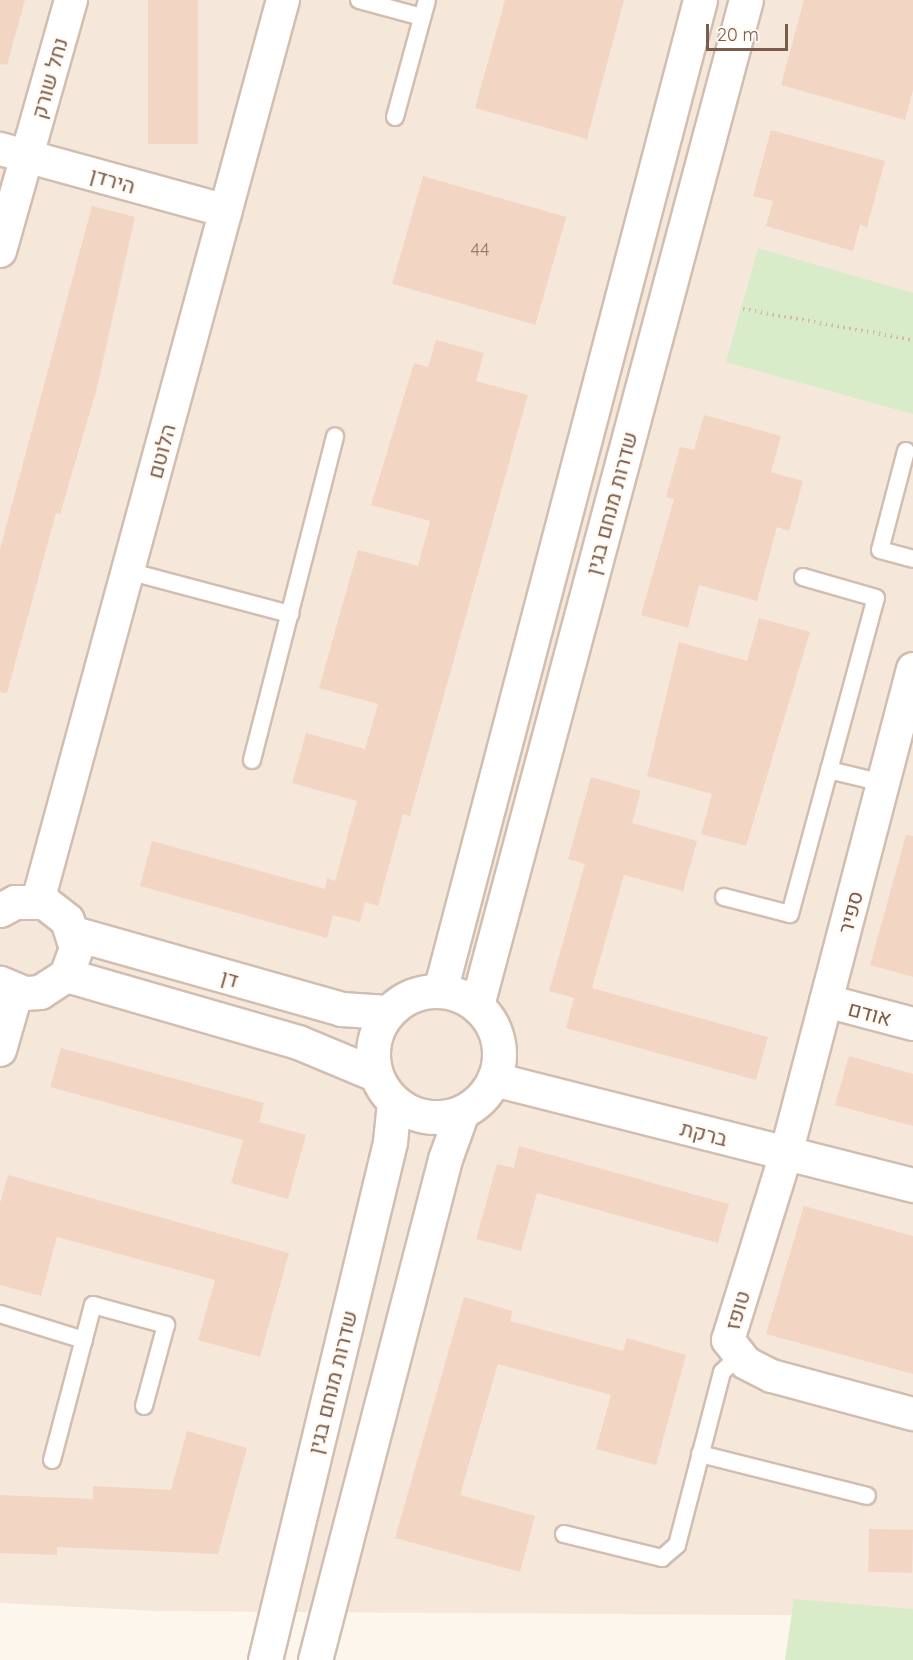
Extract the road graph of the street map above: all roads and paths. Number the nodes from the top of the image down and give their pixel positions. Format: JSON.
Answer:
{"nodes":[{"id":1,"x":71,"y":0,"type":"edge"},
{"id":2,"x":283,"y":0,"type":"edge"},
{"id":3,"x":359,"y":0,"type":"edge"},
{"id":4,"x":427,"y":0,"type":"edge"},
{"id":5,"x":700,"y":0,"type":"edge"},
{"id":6,"x":746,"y":0,"type":"edge"},
{"id":7,"x":422,"y":17,"type":"junction"},
{"id":8,"x":395,"y":117,"type":"dead end"},
{"id":9,"x":14,"y":153,"type":"edge"},
{"id":10,"x":226,"y":211,"type":"junction"},
{"id":11,"x":0,"y":251,"type":"edge"},
{"id":12,"x":743,"y":309,"type":"dead end"},
{"id":13,"x":913,"y":340,"type":"edge"},
{"id":14,"x":335,"y":436,"type":"dead end"},
{"id":15,"x":906,"y":451,"type":"dead end"},
{"id":16,"x":913,"y":559,"type":"edge"},
{"id":17,"x":128,"y":571,"type":"junction"},
{"id":18,"x":802,"y":577,"type":"dead end"},
{"id":19,"x":290,"y":614,"type":"junction"},
{"id":20,"x":913,"y":669,"type":"edge"},
{"id":21,"x":252,"y":760,"type":"dead end"},
{"id":22,"x":830,"y":770,"type":"junction"},
{"id":23,"x":894,"y":776,"type":"edge"},
{"id":24,"x":724,"y":897,"type":"dead end"},
{"id":25,"x":38,"y":901,"type":"junction"},
{"id":26,"x":0,"y":910,"type":"edge"},
{"id":27,"x":74,"y":933,"type":"junction"},
{"id":28,"x":66,"y":975,"type":"junction"},
{"id":29,"x":8,"y":987,"type":"edge"},
{"id":30,"x":440,"y":990,"type":"junction"},
{"id":31,"x":826,"y":1001,"type":"junction"},
{"id":32,"x":477,"y":1005,"type":"junction"},
{"id":33,"x":388,"y":1012,"type":"junction"},
{"id":34,"x":913,"y":1024,"type":"edge"},
{"id":35,"x":0,"y":1050,"type":"edge"},
{"id":36,"x":375,"y":1074,"type":"junction"},
{"id":37,"x":495,"y":1079,"type":"junction"},
{"id":38,"x":394,"y":1102,"type":"junction"},
{"id":39,"x":462,"y":1112,"type":"junction"},
{"id":40,"x":786,"y":1154,"type":"junction"},
{"id":41,"x":913,"y":1185,"type":"edge"},
{"id":42,"x":0,"y":1314,"type":"edge"},
{"id":43,"x":84,"y":1340,"type":"junction"},
{"id":44,"x":740,"y":1355,"type":"junction"},
{"id":45,"x":144,"y":1406,"type":"dead end"},
{"id":46,"x":913,"y":1414,"type":"edge"},
{"id":47,"x":700,"y":1454,"type":"junction"},
{"id":48,"x":52,"y":1460,"type":"dead end"},
{"id":49,"x":867,"y":1496,"type":"dead end"},
{"id":50,"x":564,"y":1534,"type":"dead end"},
{"id":51,"x":265,"y":1660,"type":"edge"},
{"id":52,"x":315,"y":1660,"type":"edge"}],
"edges":[{"from":1,"to":9,"type":"street","name":"נחל שורק"},
{"from":2,"to":10,"type":"street","name":"הלוטם"},
{"from":3,"to":7,"type":"lane"},
{"from":4,"to":7,"type":"lane"},
{"from":5,"to":30,"type":"street","name":"שדרות מנחם בגין"},
{"from":6,"to":32,"type":"street","name":"שדרות מנחם בגין"},
{"from":7,"to":8,"type":"lane"},
{"from":9,"to":10,"type":"street","name":"הירדן"},
{"from":9,"to":11,"type":"street","name":"נחל שורק"},
{"from":10,"to":17,"type":"street","name":"הלוטם"},
{"from":12,"to":13,"type":"path"},
{"from":14,"to":19,"type":"lane"},
{"from":15,"to":16,"type":"lane"},
{"from":17,"to":19,"type":"lane"},
{"from":17,"to":25,"type":"street","name":"הלוטם"},
{"from":18,"to":22,"type":"lane"},
{"from":19,"to":21,"type":"lane"},
{"from":20,"to":23,"type":"street","name":"ספיר"},
{"from":22,"to":23,"type":"lane"},
{"from":22,"to":24,"type":"lane"},
{"from":23,"to":31,"type":"street","name":"ספיר"},
{"from":25,"to":26,"type":"street"},
{"from":25,"to":27,"type":"street"},
{"from":27,"to":28,"type":"street"},
{"from":27,"to":33,"type":"street","name":"דן"},
{"from":28,"to":29,"type":"street"},
{"from":28,"to":36,"type":"street","name":"דן"},
{"from":29,"to":35,"type":"street"},
{"from":30,"to":32,"type":"street"},
{"from":30,"to":33,"type":"street"},
{"from":31,"to":34,"type":"street","name":"אודם"},
{"from":31,"to":40,"type":"street","name":"ספיר"},
{"from":32,"to":37,"type":"street"},
{"from":33,"to":36,"type":"street"},
{"from":36,"to":38,"type":"street"},
{"from":37,"to":39,"type":"street"},
{"from":37,"to":40,"type":"street","name":"ברקת"},
{"from":38,"to":39,"type":"street"},
{"from":38,"to":51,"type":"street","name":"שדרות מנחם בגין"},
{"from":39,"to":52,"type":"street"},
{"from":40,"to":41,"type":"street","name":"ברקת"},
{"from":40,"to":44,"type":"street","name":"טופז"},
{"from":42,"to":43,"type":"lane"},
{"from":43,"to":45,"type":"lane"},
{"from":43,"to":48,"type":"lane"},
{"from":44,"to":46,"type":"street","name":"טופז"},
{"from":44,"to":47,"type":"lane"},
{"from":47,"to":49,"type":"lane"},
{"from":47,"to":50,"type":"lane"}]}
